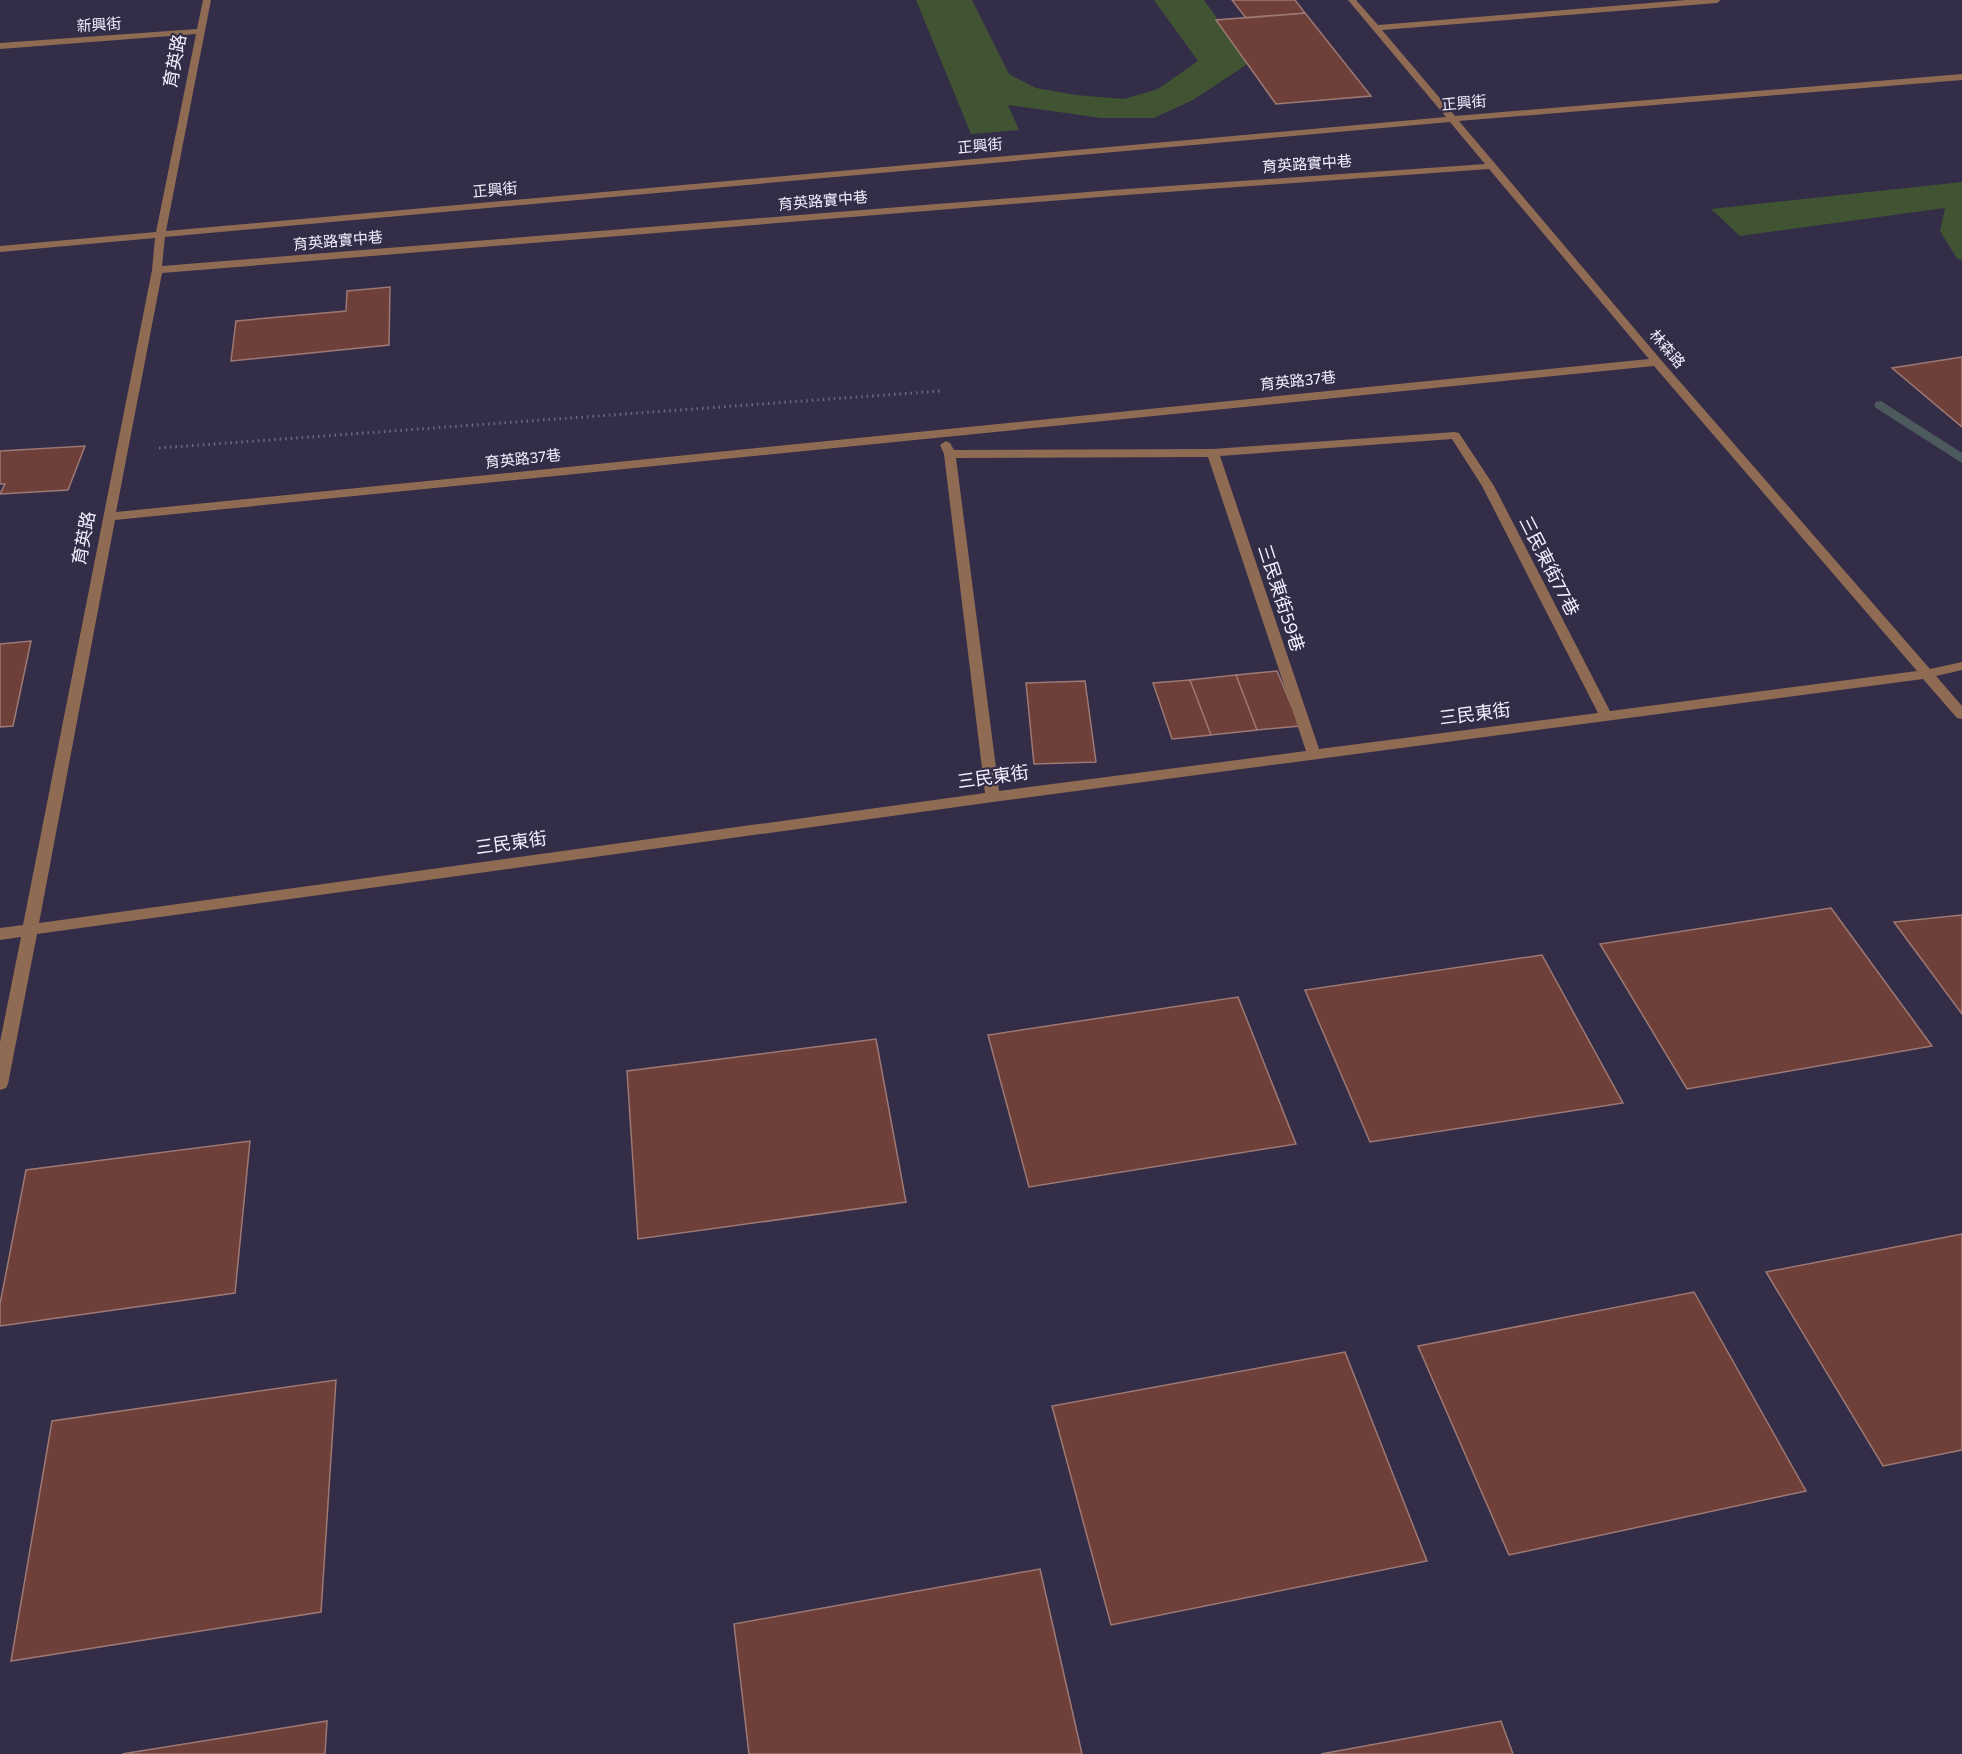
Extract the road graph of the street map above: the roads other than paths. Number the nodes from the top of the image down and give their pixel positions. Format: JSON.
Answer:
{"nodes":[{"id":1,"x":207,"y":0,"type":"edge"},
{"id":2,"x":1352,"y":0,"type":"edge"},
{"id":3,"x":1718,"y":0,"type":"edge"},
{"id":4,"x":1377,"y":28,"type":"junction"},
{"id":5,"x":201,"y":31,"type":"junction"},
{"id":6,"x":0,"y":46,"type":"edge"},
{"id":7,"x":1962,"y":77,"type":"edge"},
{"id":8,"x":1453,"y":119,"type":"junction"},
{"id":9,"x":1491,"y":166,"type":"junction"},
{"id":10,"x":160,"y":235,"type":"junction"},
{"id":11,"x":0,"y":249,"type":"edge"},
{"id":12,"x":157,"y":270,"type":"junction"},
{"id":13,"x":1657,"y":362,"type":"junction"},
{"id":14,"x":942,"y":433,"type":"junction"},
{"id":15,"x":1213,"y":453,"type":"junction"},
{"id":16,"x":950,"y":454,"type":"junction"},
{"id":17,"x":108,"y":517,"type":"junction"},
{"id":18,"x":1962,"y":666,"type":"edge"},
{"id":19,"x":1927,"y":674,"type":"junction"},
{"id":20,"x":1606,"y":716,"type":"junction"},
{"id":21,"x":1962,"y":716,"type":"edge"},
{"id":22,"x":1314,"y":754,"type":"junction"},
{"id":23,"x":993,"y":796,"type":"junction"},
{"id":24,"x":29,"y":929,"type":"junction"},
{"id":25,"x":0,"y":933,"type":"edge"},
{"id":26,"x":0,"y":1084,"type":"edge"}],
"edges":[{"from":1,"to":5,"type":"street","name":"育英路"},
{"from":2,"to":4,"type":"street","name":"林森路"},
{"from":3,"to":4,"type":"street"},
{"from":4,"to":8,"type":"street","name":"林森路"},
{"from":5,"to":6,"type":"street","name":"新興街"},
{"from":5,"to":10,"type":"street","name":"育英路"},
{"from":7,"to":8,"type":"street","name":"正興街"},
{"from":8,"to":9,"type":"street","name":"林森路"},
{"from":8,"to":10,"type":"street","name":"正興街"},
{"from":9,"to":12,"type":"street","name":"育英路實中巷"},
{"from":9,"to":13,"type":"street","name":"林森路"},
{"from":10,"to":11,"type":"street","name":"正興街"},
{"from":10,"to":12,"type":"street","name":"育英路"},
{"from":12,"to":17,"type":"street","name":"育英路"},
{"from":13,"to":14,"type":"street","name":"育英路37巷"},
{"from":13,"to":19,"type":"street","name":"林森路"},
{"from":14,"to":16,"type":"street"},
{"from":14,"to":17,"type":"street","name":"育英路37巷"},
{"from":15,"to":16,"type":"street"},
{"from":15,"to":20,"type":"street","name":"三民東街77巷"},
{"from":15,"to":22,"type":"street","name":"三民東街59巷"},
{"from":16,"to":23,"type":"street"},
{"from":17,"to":24,"type":"street","name":"育英路"},
{"from":18,"to":19,"type":"street","name":"三民東街"},
{"from":19,"to":20,"type":"street","name":"三民東街"},
{"from":19,"to":21,"type":"street","name":"林森路"},
{"from":20,"to":22,"type":"street","name":"三民東街"},
{"from":22,"to":23,"type":"street","name":"三民東街"},
{"from":23,"to":24,"type":"street","name":"三民東街"},
{"from":24,"to":25,"type":"street","name":"三民東街"},
{"from":24,"to":26,"type":"street","name":"育英路"}]}
